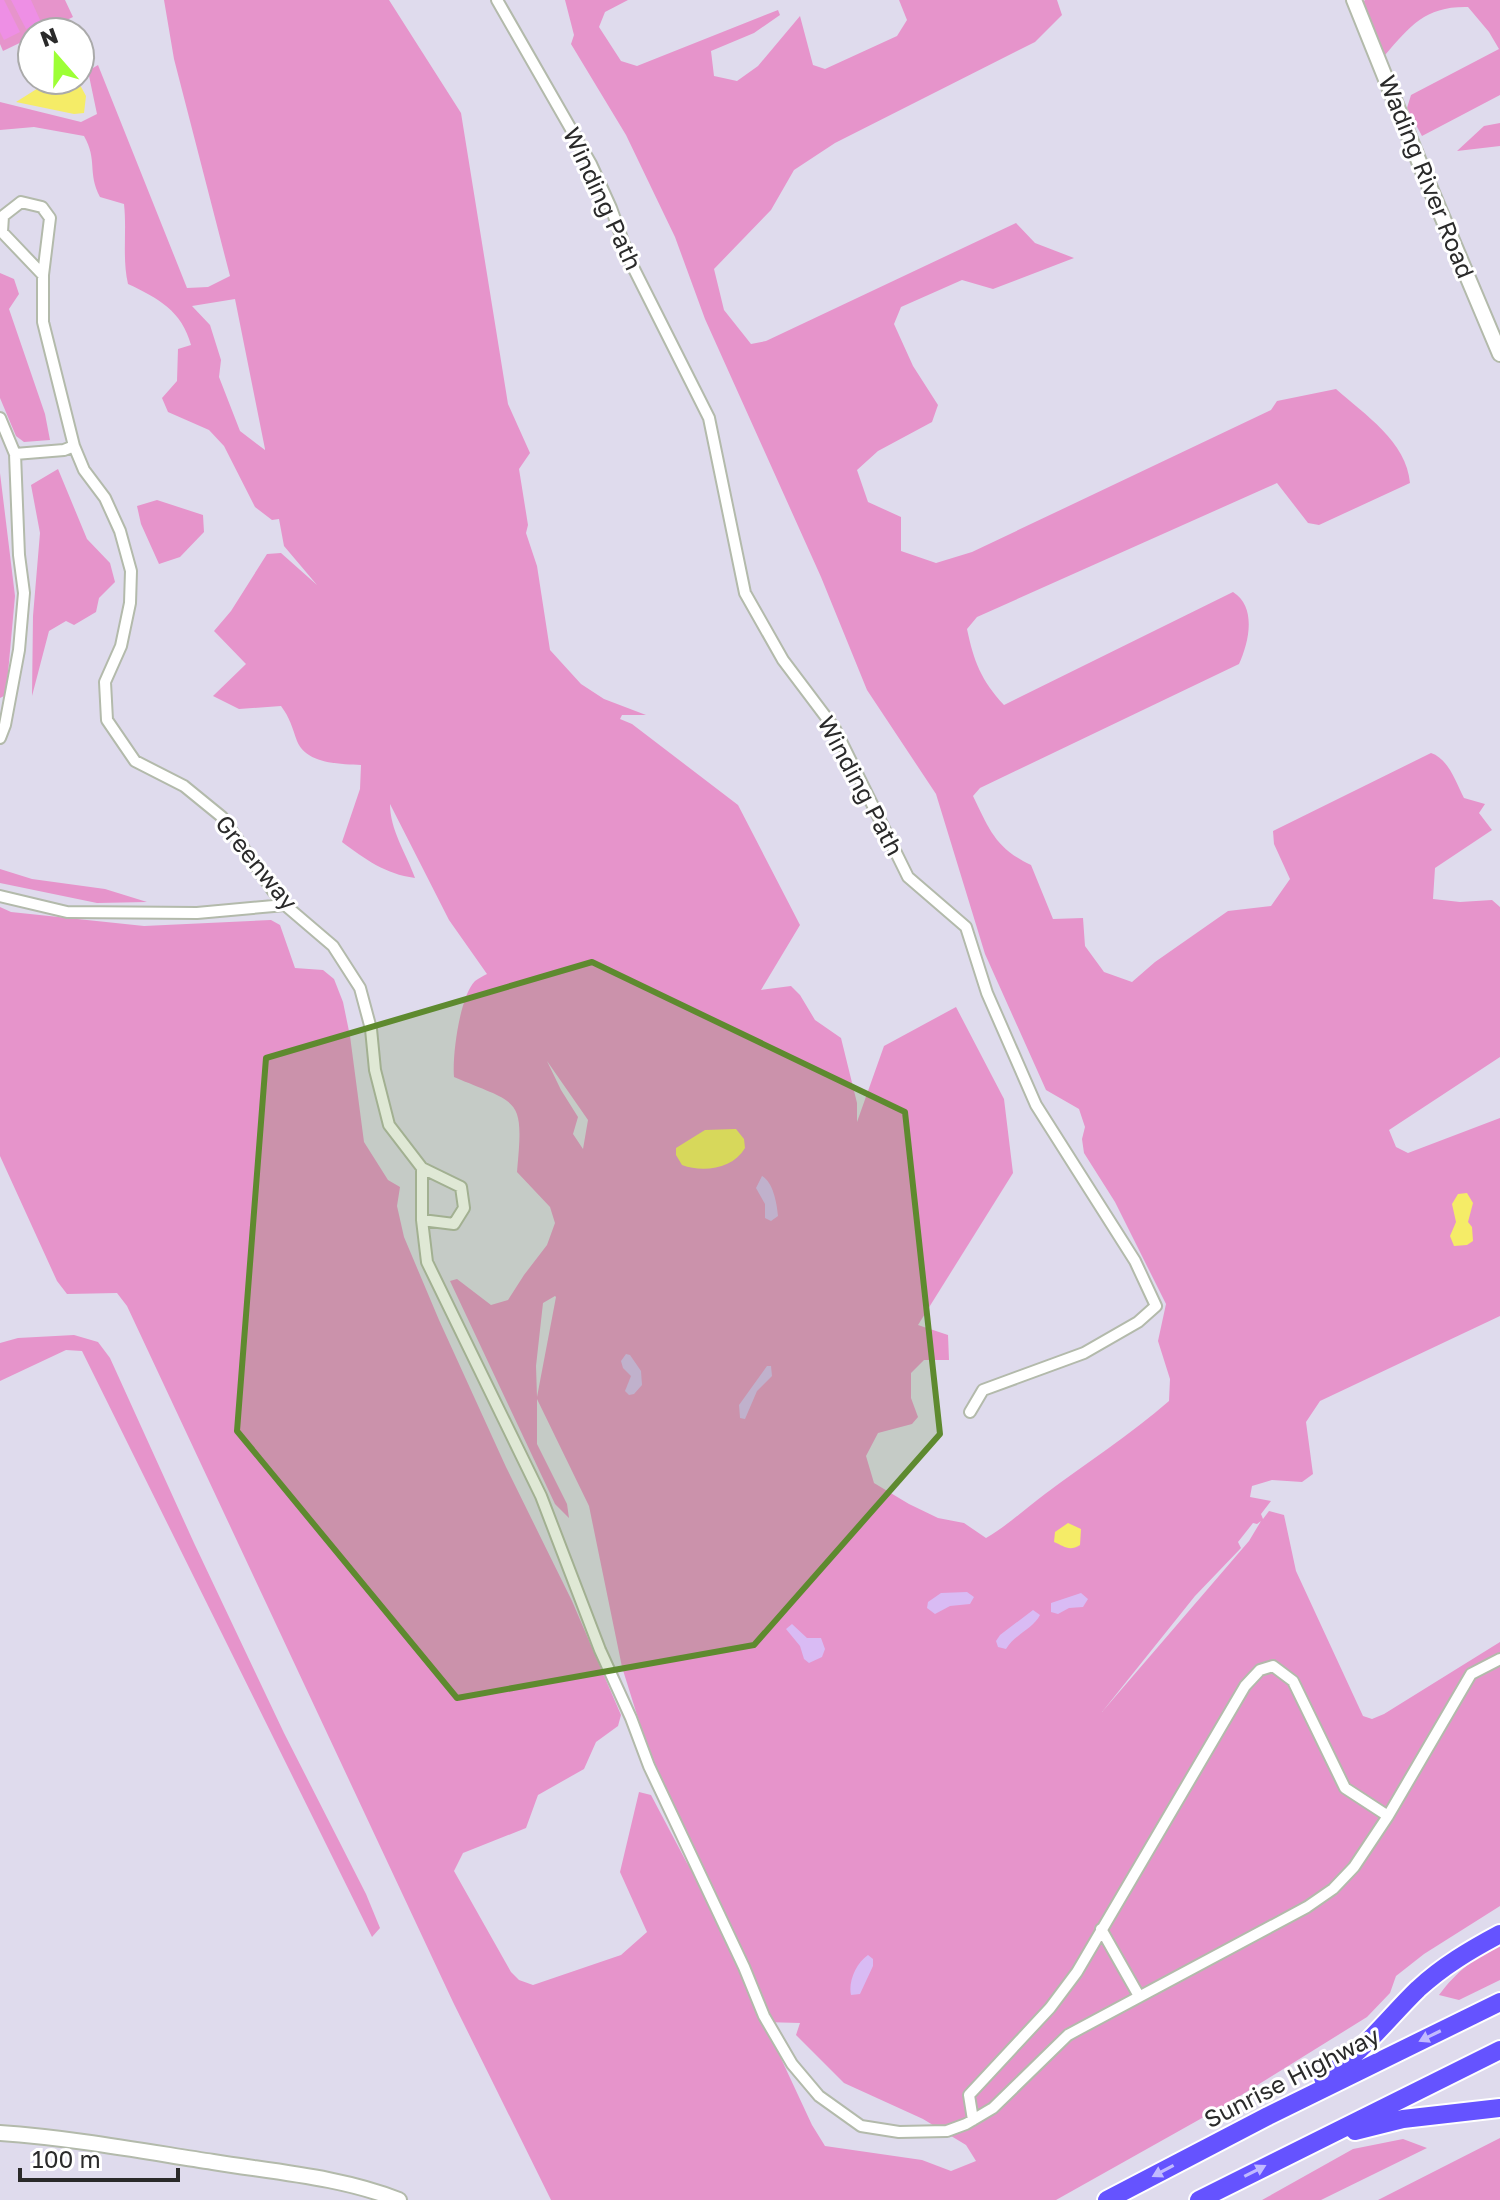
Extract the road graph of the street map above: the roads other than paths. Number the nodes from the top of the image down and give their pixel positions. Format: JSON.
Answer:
{"nodes":[{"id":1,"x":497,"y":0,"type":"edge"},
{"id":2,"x":1354,"y":0,"type":"edge"},
{"id":3,"x":43,"y":275,"type":"junction"},
{"id":4,"x":1500,"y":354,"type":"edge"},
{"id":5,"x":0,"y":418,"type":"edge"},
{"id":6,"x":74,"y":446,"type":"junction"},
{"id":7,"x":15,"y":454,"type":"junction"},
{"id":8,"x":0,"y":738,"type":"edge"},
{"id":9,"x":0,"y":896,"type":"edge"},
{"id":10,"x":285,"y":905,"type":"junction"},
{"id":11,"x":422,"y":1168,"type":"junction"},
{"id":12,"x":422,"y":1220,"type":"junction"},
{"id":13,"x":970,"y":1412,"type":"dead end"},
{"id":14,"x":1500,"y":1659,"type":"edge"},
{"id":15,"x":1388,"y":1816,"type":"junction"},
{"id":16,"x":1101,"y":1929,"type":"junction"},
{"id":17,"x":1500,"y":1934,"type":"edge"},
{"id":18,"x":1139,"y":1996,"type":"junction"},
{"id":19,"x":1500,"y":2002,"type":"edge"},
{"id":20,"x":1500,"y":2050,"type":"edge"},
{"id":21,"x":1500,"y":2108,"type":"edge"},
{"id":22,"x":973,"y":2120,"type":"junction"},
{"id":23,"x":0,"y":2133,"type":"edge"},
{"id":24,"x":1218,"y":2142,"type":"junction"},
{"id":25,"x":1281,"y":2158,"type":"junction"},
{"id":26,"x":399,"y":2200,"type":"edge"},
{"id":27,"x":1107,"y":2200,"type":"edge"},
{"id":28,"x":1199,"y":2200,"type":"edge"}],
"edges":[{"from":1,"to":13,"type":"street","name":"Winding Path"},
{"from":2,"to":4,"type":"main road","name":"Wading River Road"},
{"from":3,"to":3,"type":"street","name":"Greenway"},
{"from":3,"to":6,"type":"street","name":"Greenway"},
{"from":5,"to":7,"type":"street"},
{"from":6,"to":7,"type":"street"},
{"from":6,"to":10,"type":"street","name":"Greenway"},
{"from":7,"to":8,"type":"street"},
{"from":9,"to":10,"type":"street"},
{"from":10,"to":11,"type":"street","name":"Greenway"},
{"from":11,"to":12,"type":"street"},
{"from":11,"to":12,"type":"street","name":"Greenway"},
{"from":12,"to":22,"type":"street"},
{"from":14,"to":15,"type":"street"},
{"from":15,"to":16,"type":"street"},
{"from":15,"to":18,"type":"street"},
{"from":16,"to":18,"type":"street"},
{"from":16,"to":22,"type":"street"},
{"from":17,"to":24,"type":"highway"},
{"from":18,"to":22,"type":"street"},
{"from":19,"to":24,"type":"highway","name":"Sunrise Highway","one_way":true},
{"from":20,"to":25,"type":"highway"},
{"from":21,"to":25,"type":"highway"},
{"from":23,"to":26,"type":"main road"},
{"from":24,"to":27,"type":"highway","name":"Sunrise Highway","one_way":true},
{"from":28,"to":25,"type":"highway","one_way":true}]}
